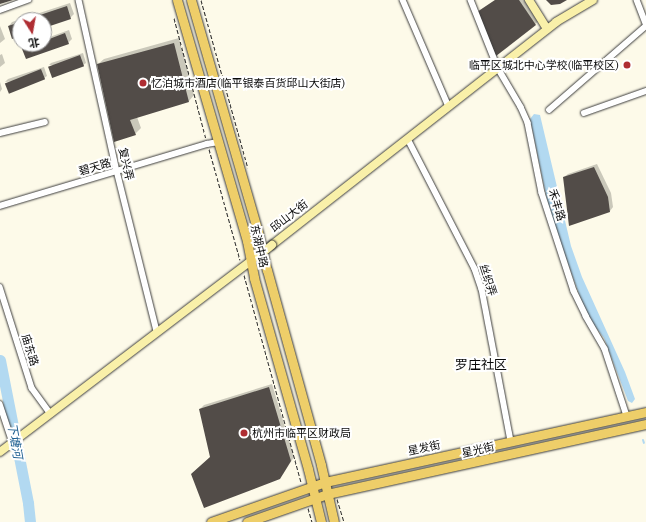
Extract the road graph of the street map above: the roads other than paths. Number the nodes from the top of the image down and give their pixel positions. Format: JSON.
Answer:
{"nodes":[{"id":1,"x":28,"y":0,"type":"edge"},
{"id":2,"x":79,"y":0,"type":"edge"},
{"id":3,"x":177,"y":0,"type":"edge"},
{"id":4,"x":191,"y":0,"type":"edge"},
{"id":5,"x":404,"y":0,"type":"edge"},
{"id":6,"x":471,"y":0,"type":"edge"},
{"id":7,"x":529,"y":0,"type":"edge"},
{"id":8,"x":593,"y":0,"type":"edge"},
{"id":9,"x":637,"y":0,"type":"edge"},
{"id":10,"x":0,"y":10,"type":"edge"},
{"id":11,"x":646,"y":25,"type":"edge"},
{"id":12,"x":547,"y":29,"type":"junction"},
{"id":13,"x":498,"y":68,"type":"junction"},
{"id":14,"x":646,"y":91,"type":"edge"},
{"id":15,"x":449,"y":107,"type":"junction"},
{"id":16,"x":549,"y":110,"type":"dead end"},
{"id":17,"x":584,"y":113,"type":"dead end"},
{"id":18,"x":45,"y":122,"type":"dead end"},
{"id":19,"x":0,"y":133,"type":"edge"},
{"id":20,"x":408,"y":139,"type":"junction"},
{"id":21,"x":218,"y":142,"type":"junction"},
{"id":22,"x":117,"y":171,"type":"junction"},
{"id":23,"x":0,"y":206,"type":"edge"},
{"id":24,"x":267,"y":249,"type":"junction"},
{"id":25,"x":250,"y":260,"type":"junction"},
{"id":26,"x":0,"y":287,"type":"edge"},
{"id":27,"x":157,"y":332,"type":"junction"},
{"id":28,"x":0,"y":404,"type":"edge"},
{"id":29,"x":646,"y":412,"type":"edge"},
{"id":30,"x":51,"y":414,"type":"junction"},
{"id":31,"x":627,"y":416,"type":"junction"},
{"id":32,"x":646,"y":424,"type":"edge"},
{"id":33,"x":512,"y":441,"type":"junction"},
{"id":34,"x":13,"y":443,"type":"junction"},
{"id":35,"x":0,"y":452,"type":"edge"},
{"id":36,"x":325,"y":482,"type":"junction"},
{"id":37,"x":312,"y":488,"type":"junction"},
{"id":38,"x":327,"y":494,"type":"junction"},
{"id":39,"x":314,"y":499,"type":"junction"},
{"id":40,"x":211,"y":522,"type":"edge"},
{"id":41,"x":247,"y":522,"type":"edge"},
{"id":42,"x":321,"y":522,"type":"edge"},
{"id":43,"x":334,"y":522,"type":"edge"}],
"edges":[{"from":1,"to":10,"type":"street"},
{"from":2,"to":22,"type":"street","name":"复兴弄"},
{"from":3,"to":21,"type":"main road","name":"东湖中路"},
{"from":4,"to":24,"type":"main road","name":"东湖中路"},
{"from":5,"to":15,"type":"street"},
{"from":6,"to":13,"type":"street","name":"禾丰路"},
{"from":7,"to":12,"type":"main road"},
{"from":8,"to":12,"type":"main road","name":"邱山大街"},
{"from":9,"to":11,"type":"street"},
{"from":11,"to":16,"type":"street"},
{"from":12,"to":13,"type":"main road","name":"邱山大街"},
{"from":13,"to":15,"type":"main road","name":"邱山大街"},
{"from":13,"to":31,"type":"street","name":"禾丰路"},
{"from":14,"to":17,"type":"street"},
{"from":15,"to":20,"type":"main road","name":"邱山大街"},
{"from":18,"to":19,"type":"street"},
{"from":20,"to":24,"type":"main road","name":"邱山大街"},
{"from":20,"to":33,"type":"street","name":"丝织弄"},
{"from":21,"to":22,"type":"street","name":"碧天路"},
{"from":21,"to":25,"type":"main road","name":"东湖中路"},
{"from":22,"to":23,"type":"street","name":"碧天路"},
{"from":22,"to":27,"type":"street","name":"复兴弄"},
{"from":24,"to":25,"type":"main road","name":"邱山大街"},
{"from":24,"to":36,"type":"main road","name":"东湖中路"},
{"from":25,"to":27,"type":"main road","name":"邱山大街"},
{"from":25,"to":37,"type":"main road","name":"东湖中路"},
{"from":26,"to":30,"type":"street","name":"庙东路"},
{"from":27,"to":30,"type":"main road","name":"邱山大街"},
{"from":28,"to":34,"type":"street"},
{"from":29,"to":31,"type":"main road","name":"星发街"},
{"from":30,"to":34,"type":"main road","name":"邱山大街"},
{"from":31,"to":33,"type":"main road","name":"星发街"},
{"from":32,"to":38,"type":"main road","name":"星光街"},
{"from":33,"to":36,"type":"main road","name":"星发街"},
{"from":34,"to":35,"type":"main road","name":"邱山大街"},
{"from":36,"to":37,"type":"main road","name":"星发街"},
{"from":36,"to":38,"type":"main road","name":"东湖中路"},
{"from":37,"to":39,"type":"main road","name":"东湖中路"},
{"from":37,"to":40,"type":"main road","name":"星发街"},
{"from":38,"to":39,"type":"main road","name":"星光街"},
{"from":38,"to":43,"type":"main road","name":"东湖中路"},
{"from":39,"to":41,"type":"main road","name":"星光街"},
{"from":39,"to":42,"type":"main road","name":"东湖中路"}]}
